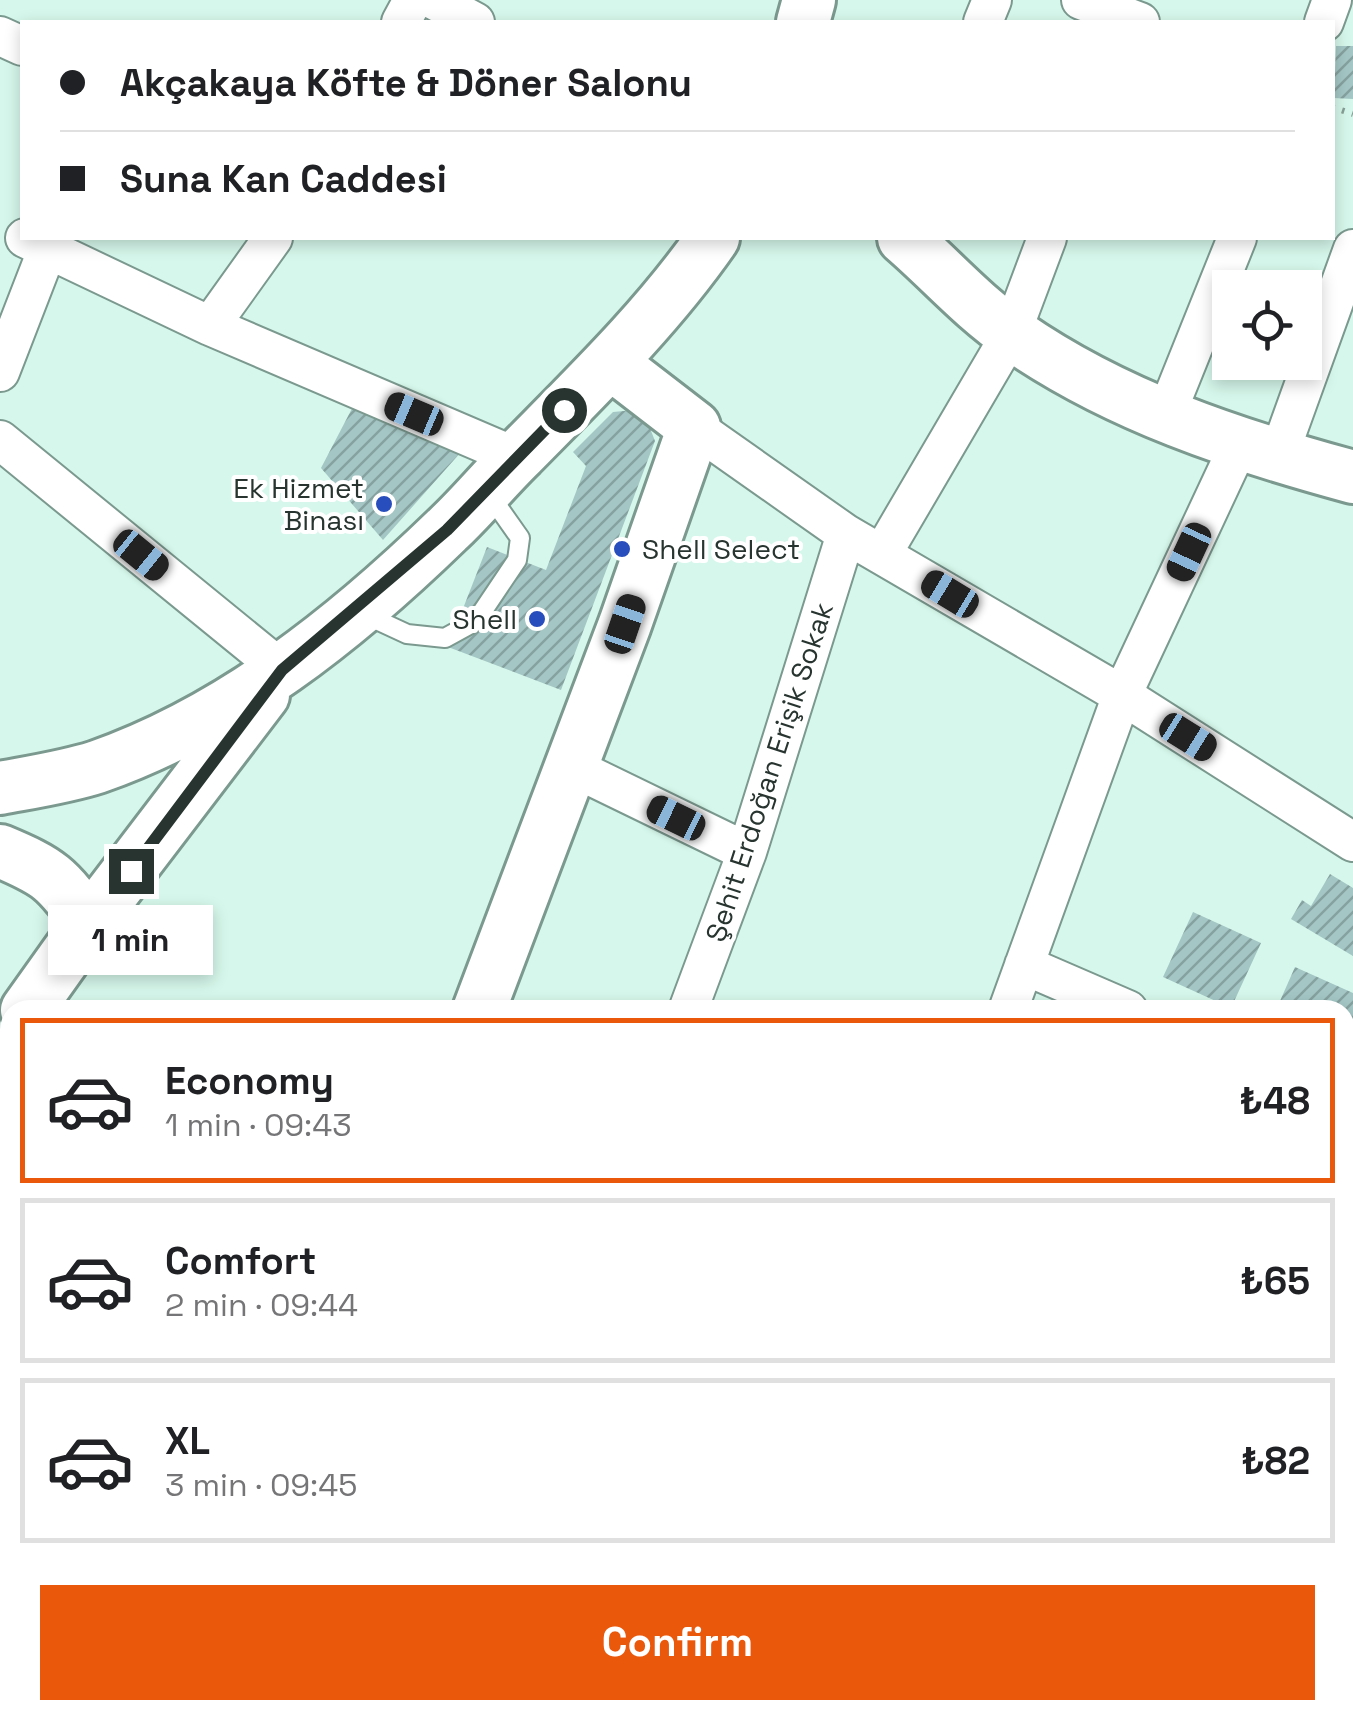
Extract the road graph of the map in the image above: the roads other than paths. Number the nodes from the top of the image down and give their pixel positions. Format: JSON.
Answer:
{"nodes":[{"id":1,"x":434,"y":0,"type":"edge"},
{"id":2,"x":1081,"y":0,"type":"edge"},
{"id":3,"x":1133,"y":16,"type":"edge"},
{"id":4,"x":470,"y":20,"type":"edge"},
{"id":5,"x":273,"y":240,"type":"edge"},
{"id":6,"x":712,"y":240,"type":"edge"},
{"id":7,"x":906,"y":240,"type":"edge"},
{"id":8,"x":1047,"y":240,"type":"edge"},
{"id":9,"x":1236,"y":240,"type":"edge"},
{"id":10,"x":32,"y":241,"type":"edge"},
{"id":11,"x":1353,"y":249,"type":"edge"},
{"id":12,"x":210,"y":326,"type":"junction"},
{"id":13,"x":1012,"y":334,"type":"junction"},
{"id":14,"x":611,"y":363,"type":"junction"},
{"id":15,"x":0,"y":372,"type":"edge"},
{"id":16,"x":1165,"y":416,"type":"junction"},
{"id":17,"x":694,"y":428,"type":"junction"},
{"id":18,"x":0,"y":440,"type":"edge"},
{"id":19,"x":1258,"y":451,"type":"junction"},
{"id":20,"x":501,"y":474,"type":"junction"},
{"id":21,"x":1353,"y":477,"type":"edge"},
{"id":22,"x":846,"y":534,"type":"junction"},
{"id":23,"x":882,"y":554,"type":"junction"},
{"id":24,"x":356,"y":610,"type":"junction"},
{"id":25,"x":282,"y":670,"type":"junction"},
{"id":26,"x":1122,"y":694,"type":"junction"},
{"id":27,"x":570,"y":766,"type":"junction"},
{"id":28,"x":0,"y":788,"type":"edge"},
{"id":29,"x":1353,"y":842,"type":"edge"},
{"id":30,"x":0,"y":851,"type":"edge"},
{"id":31,"x":747,"y":852,"type":"junction"},
{"id":32,"x":88,"y":923,"type":"junction"},
{"id":33,"x":1024,"y":965,"type":"junction"},
{"id":34,"x":34,"y":1000,"type":"edge"},
{"id":35,"x":482,"y":1000,"type":"edge"},
{"id":36,"x":692,"y":1000,"type":"edge"},
{"id":37,"x":1012,"y":1000,"type":"edge"},
{"id":38,"x":1105,"y":1000,"type":"edge"}],
"edges":[{"from":1,"to":4,"type":"street"},
{"from":2,"to":3,"type":"street"},
{"from":5,"to":12,"type":"street"},
{"from":6,"to":14,"type":"main road"},
{"from":7,"to":13,"type":"main road"},
{"from":8,"to":13,"type":"street"},
{"from":9,"to":16,"type":"street"},
{"from":10,"to":12,"type":"street"},
{"from":10,"to":15,"type":"street"},
{"from":11,"to":19,"type":"street"},
{"from":12,"to":20,"type":"street"},
{"from":13,"to":16,"type":"main road"},
{"from":13,"to":23,"type":"street"},
{"from":14,"to":17,"type":"main road"},
{"from":14,"to":20,"type":"main road"},
{"from":16,"to":19,"type":"main road"},
{"from":17,"to":22,"type":"street"},
{"from":17,"to":27,"type":"main road"},
{"from":18,"to":25,"type":"street"},
{"from":19,"to":21,"type":"main road"},
{"from":19,"to":26,"type":"street"},
{"from":20,"to":24,"type":"main road"},
{"from":20,"to":24,"type":"lane"},
{"from":22,"to":23,"type":"street"},
{"from":22,"to":31,"type":"street","name":"Şehit Erdoğan Erişik Sokak"},
{"from":23,"to":26,"type":"street"},
{"from":24,"to":25,"type":"main road"},
{"from":25,"to":28,"type":"main road"},
{"from":25,"to":32,"type":"main road"},
{"from":26,"to":29,"type":"street"},
{"from":26,"to":33,"type":"street"},
{"from":27,"to":31,"type":"street"},
{"from":27,"to":35,"type":"main road"},
{"from":30,"to":32,"type":"main road"},
{"from":31,"to":36,"type":"street","name":"Şehit Erdoğan Erişik Sokak"},
{"from":32,"to":34,"type":"main road"},
{"from":33,"to":37,"type":"street"},
{"from":33,"to":38,"type":"street"}]}
